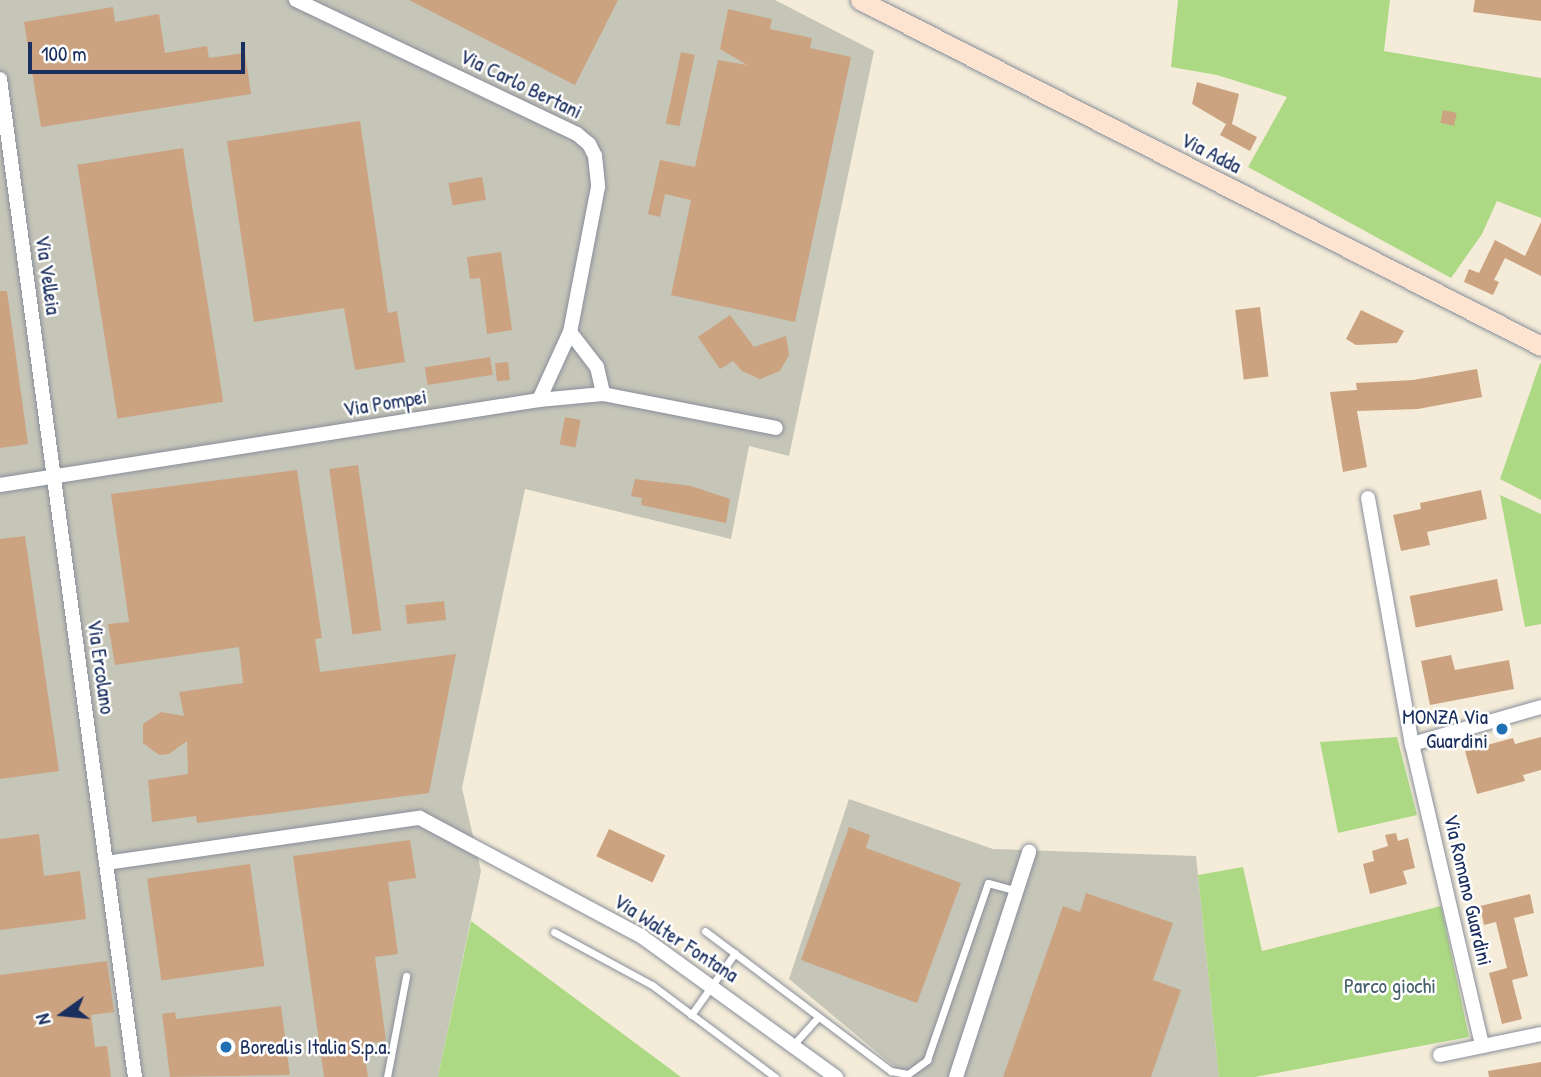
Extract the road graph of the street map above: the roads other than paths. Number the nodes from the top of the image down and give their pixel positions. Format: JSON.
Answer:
{"nodes":[{"id":1,"x":296,"y":0,"type":"edge"},
{"id":2,"x":860,"y":0,"type":"edge"},
{"id":3,"x":0,"y":79,"type":"edge"},
{"id":4,"x":569,"y":332,"type":"junction"},
{"id":5,"x":1541,"y":346,"type":"edge"},
{"id":6,"x":603,"y":394,"type":"junction"},
{"id":7,"x":539,"y":400,"type":"junction"},
{"id":8,"x":776,"y":428,"type":"dead end"},
{"id":9,"x":54,"y":476,"type":"junction"},
{"id":10,"x":0,"y":485,"type":"edge"},
{"id":11,"x":1368,"y":498,"type":"dead end"},
{"id":12,"x":1541,"y":708,"type":"edge"},
{"id":13,"x":1412,"y":744,"type":"junction"},
{"id":14,"x":1029,"y":852,"type":"dead end"},
{"id":15,"x":106,"y":863,"type":"junction"},
{"id":16,"x":1017,"y":891,"type":"junction"},
{"id":17,"x":705,"y":931,"type":"dead end"},
{"id":18,"x":554,"y":932,"type":"dead end"},
{"id":19,"x":735,"y":953,"type":"junction"},
{"id":20,"x":406,"y":976,"type":"dead end"},
{"id":21,"x":714,"y":985,"type":"junction"},
{"id":22,"x":691,"y":1015,"type":"junction"},
{"id":23,"x":818,"y":1017,"type":"junction"},
{"id":24,"x":1541,"y":1034,"type":"edge"},
{"id":25,"x":793,"y":1045,"type":"junction"},
{"id":26,"x":1482,"y":1045,"type":"junction"},
{"id":27,"x":1440,"y":1055,"type":"dead end"},
{"id":28,"x":135,"y":1077,"type":"edge"},
{"id":29,"x":387,"y":1077,"type":"edge"},
{"id":30,"x":775,"y":1077,"type":"edge"},
{"id":31,"x":836,"y":1077,"type":"edge"},
{"id":32,"x":959,"y":1077,"type":"edge"}],
"edges":[{"from":1,"to":4,"type":"street","name":"Via Carlo Bertani"},
{"from":2,"to":5,"type":"main road","name":"Via Adda"},
{"from":3,"to":9,"type":"street","name":"Via Velleia"},
{"from":4,"to":6,"type":"street"},
{"from":4,"to":7,"type":"street","name":"Via Carlo Bertani"},
{"from":6,"to":7,"type":"street","name":"Via Pompei"},
{"from":6,"to":8,"type":"street","name":"Via Pompei"},
{"from":7,"to":9,"type":"street","name":"Via Pompei"},
{"from":9,"to":10,"type":"street","name":"Via Pompei"},
{"from":9,"to":15,"type":"street","name":"Via Ercolano"},
{"from":11,"to":13,"type":"street","name":"Via Romano Guardini"},
{"from":12,"to":13,"type":"street"},
{"from":13,"to":26,"type":"street","name":"Via Romano Guardini"},
{"from":14,"to":16,"type":"street"},
{"from":15,"to":21,"type":"street","name":"Via Walter Fontana"},
{"from":15,"to":28,"type":"street","name":"Via Ercolano"},
{"from":16,"to":23,"type":"lane"},
{"from":16,"to":32,"type":"street"},
{"from":17,"to":19,"type":"lane"},
{"from":18,"to":22,"type":"lane"},
{"from":19,"to":21,"type":"lane"},
{"from":19,"to":23,"type":"lane"},
{"from":20,"to":29,"type":"lane"},
{"from":21,"to":22,"type":"lane"},
{"from":21,"to":25,"type":"street","name":"Via Walter Fontana"},
{"from":22,"to":30,"type":"lane"},
{"from":23,"to":25,"type":"lane"},
{"from":24,"to":26,"type":"street"},
{"from":25,"to":31,"type":"street","name":"Via Walter Fontana"},
{"from":26,"to":27,"type":"street"}]}
